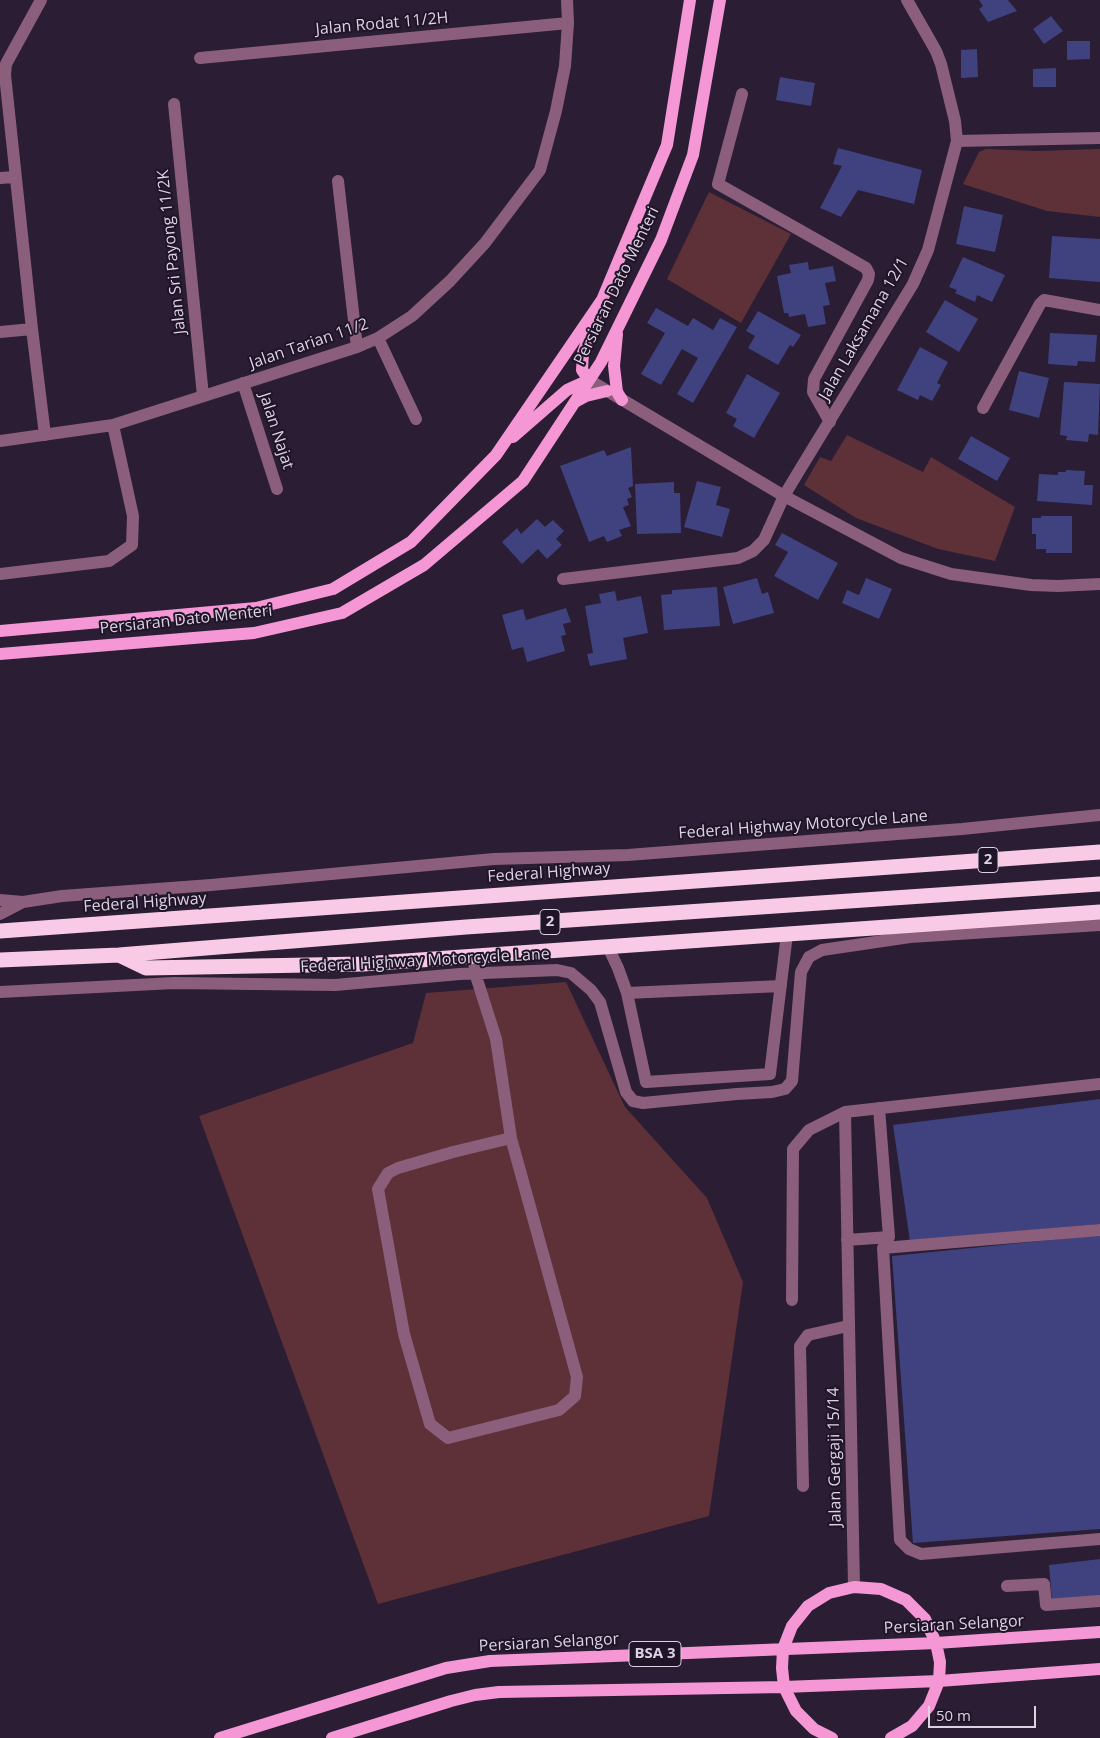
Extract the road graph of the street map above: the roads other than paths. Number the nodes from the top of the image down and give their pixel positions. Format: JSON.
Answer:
{"nodes":[{"id":1,"x":41,"y":0,"type":"edge"},
{"id":2,"x":567,"y":0,"type":"edge"},
{"id":3,"x":690,"y":0,"type":"edge"},
{"id":4,"x":720,"y":0,"type":"edge"},
{"id":5,"x":907,"y":0,"type":"edge"},
{"id":6,"x":568,"y":23,"type":"junction"},
{"id":7,"x":200,"y":58,"type":"dead end"},
{"id":8,"x":742,"y":94,"type":"dead end"},
{"id":9,"x":174,"y":104,"type":"dead end"},
{"id":10,"x":1100,"y":138,"type":"edge"},
{"id":11,"x":957,"y":141,"type":"junction"},
{"id":12,"x":16,"y":177,"type":"junction"},
{"id":13,"x":0,"y":178,"type":"edge"},
{"id":14,"x":338,"y":181,"type":"dead end"},
{"id":15,"x":602,"y":300,"type":"junction"},
{"id":16,"x":1100,"y":310,"type":"edge"},
{"id":17,"x":618,"y":327,"type":"junction"},
{"id":18,"x":32,"y":329,"type":"junction"},
{"id":19,"x":0,"y":332,"type":"edge"},
{"id":20,"x":378,"y":338,"type":"junction"},
{"id":21,"x":357,"y":347,"type":"junction"},
{"id":22,"x":589,"y":380,"type":"junction"},
{"id":23,"x":243,"y":384,"type":"junction"},
{"id":24,"x":607,"y":391,"type":"junction"},
{"id":25,"x":203,"y":396,"type":"junction"},
{"id":26,"x":622,"y":400,"type":"junction"},
{"id":27,"x":575,"y":402,"type":"junction"},
{"id":28,"x":984,"y":408,"type":"dead end"},
{"id":29,"x":416,"y":419,"type":"dead end"},
{"id":30,"x":830,"y":422,"type":"junction"},
{"id":31,"x":113,"y":425,"type":"junction"},
{"id":32,"x":45,"y":436,"type":"junction"},
{"id":33,"x":0,"y":441,"type":"edge"},
{"id":34,"x":502,"y":446,"type":"junction"},
{"id":35,"x":277,"y":489,"type":"dead end"},
{"id":36,"x":784,"y":496,"type":"junction"},
{"id":37,"x":0,"y":574,"type":"edge"},
{"id":38,"x":563,"y":579,"type":"dead end"},
{"id":39,"x":1100,"y":584,"type":"edge"},
{"id":40,"x":0,"y":631,"type":"edge"},
{"id":41,"x":0,"y":654,"type":"edge"},
{"id":42,"x":1100,"y":815,"type":"edge"},
{"id":43,"x":1100,"y":852,"type":"edge"},
{"id":44,"x":1100,"y":884,"type":"edge"},
{"id":45,"x":0,"y":900,"type":"edge"},
{"id":46,"x":23,"y":902,"type":"junction"},
{"id":47,"x":1100,"y":912,"type":"edge"},
{"id":48,"x":0,"y":914,"type":"edge"},
{"id":49,"x":1100,"y":925,"type":"edge"},
{"id":50,"x":0,"y":930,"type":"edge"},
{"id":51,"x":787,"y":934,"type":"junction"},
{"id":52,"x":608,"y":947,"type":"junction"},
{"id":53,"x":119,"y":955,"type":"junction"},
{"id":54,"x":474,"y":956,"type":"junction"},
{"id":55,"x":0,"y":960,"type":"edge"},
{"id":56,"x":475,"y":973,"type":"junction"},
{"id":57,"x":781,"y":986,"type":"junction"},
{"id":58,"x":0,"y":992,"type":"edge"},
{"id":59,"x":627,"y":993,"type":"junction"},
{"id":60,"x":734,"y":1076,"type":"junction"},
{"id":61,"x":1100,"y":1084,"type":"edge"},
{"id":62,"x":737,"y":1094,"type":"junction"},
{"id":63,"x":879,"y":1108,"type":"junction"},
{"id":64,"x":845,"y":1112,"type":"junction"},
{"id":65,"x":511,"y":1138,"type":"junction"},
{"id":66,"x":1100,"y":1230,"type":"edge"},
{"id":67,"x":846,"y":1240,"type":"junction"},
{"id":68,"x":792,"y":1300,"type":"dead end"},
{"id":69,"x":848,"y":1326,"type":"junction"},
{"id":70,"x":803,"y":1486,"type":"dead end"},
{"id":71,"x":1100,"y":1539,"type":"edge"},
{"id":72,"x":1008,"y":1586,"type":"dead end"},
{"id":73,"x":854,"y":1587,"type":"junction"},
{"id":74,"x":1100,"y":1600,"type":"edge"},
{"id":75,"x":1100,"y":1632,"type":"edge"},
{"id":76,"x":936,"y":1643,"type":"junction"},
{"id":77,"x":783,"y":1649,"type":"junction"},
{"id":78,"x":1100,"y":1669,"type":"edge"},
{"id":79,"x":939,"y":1681,"type":"junction"},
{"id":80,"x":784,"y":1687,"type":"junction"},
{"id":81,"x":220,"y":1738,"type":"edge"},
{"id":82,"x":332,"y":1738,"type":"edge"},
{"id":83,"x":832,"y":1738,"type":"edge"},
{"id":84,"x":891,"y":1738,"type":"edge"}],
"edges":[{"from":1,"to":12,"type":"street"},
{"from":2,"to":6,"type":"street","name":"Jalan Tarian 11/2"},
{"from":3,"to":15,"type":"main road","name":"Persiaran Dato Menteri"},
{"from":4,"to":17,"type":"main road","name":"Persiaran Dato Menteri"},
{"from":5,"to":11,"type":"street","name":"Jalan Laksamana 12/1"},
{"from":6,"to":7,"type":"street","name":"Jalan Rodat 11/2H"},
{"from":6,"to":20,"type":"street","name":"Jalan Tarian 11/2"},
{"from":8,"to":30,"type":"street"},
{"from":9,"to":25,"type":"street","name":"Jalan Sri Payong 11/2K"},
{"from":10,"to":11,"type":"street"},
{"from":11,"to":30,"type":"street","name":"Jalan Laksamana 12/1"},
{"from":12,"to":13,"type":"street"},
{"from":12,"to":18,"type":"street"},
{"from":14,"to":21,"type":"street"},
{"from":15,"to":22,"type":"main road"},
{"from":15,"to":34,"type":"main road","name":"Persiaran Dato Menteri"},
{"from":16,"to":28,"type":"street"},
{"from":17,"to":22,"type":"main road","name":"Persiaran Dato Menteri"},
{"from":17,"to":26,"type":"main road"},
{"from":18,"to":19,"type":"street"},
{"from":18,"to":32,"type":"street"},
{"from":20,"to":21,"type":"street","name":"Jalan Tarian 11/2"},
{"from":20,"to":29,"type":"street"},
{"from":21,"to":23,"type":"street","name":"Jalan Tarian 11/2"},
{"from":22,"to":24,"type":"street"},
{"from":22,"to":27,"type":"main road","name":"Persiaran Dato Menteri"},
{"from":22,"to":34,"type":"main road"},
{"from":23,"to":25,"type":"street","name":"Jalan Tarian 11/2"},
{"from":23,"to":35,"type":"street","name":"Jalan Najat"},
{"from":24,"to":26,"type":"street"},
{"from":24,"to":27,"type":"main road"},
{"from":25,"to":31,"type":"street","name":"Jalan Tarian 11/2"},
{"from":26,"to":36,"type":"street"},
{"from":27,"to":41,"type":"main road","name":"Persiaran Dato Menteri"},
{"from":30,"to":36,"type":"street","name":"Jalan Laksamana 12/1"},
{"from":31,"to":32,"type":"street","name":"Jalan Tarian 11/2"},
{"from":31,"to":37,"type":"street"},
{"from":32,"to":33,"type":"street","name":"Jalan Tarian 11/2"},
{"from":34,"to":40,"type":"main road","name":"Persiaran Dato Menteri"},
{"from":36,"to":38,"type":"street","name":"Jalan Laksamana 12/1"},
{"from":36,"to":39,"type":"street"},
{"from":42,"to":46,"type":"street","name":"Federal Highway Motorcycle Lane"},
{"from":43,"to":50,"type":"highway","name":"Federal Highway","number":"2"},
{"from":44,"to":53,"type":"highway","number":"2"},
{"from":45,"to":46,"type":"street","name":"Federal Highway Motorcycle Lane"},
{"from":46,"to":48,"type":"street"},
{"from":47,"to":51,"type":"highway"},
{"from":49,"to":62,"type":"street","name":"Federal Highway Motorcycle Lane"},
{"from":51,"to":52,"type":"highway"},
{"from":51,"to":57,"type":"street"},
{"from":52,"to":54,"type":"highway"},
{"from":52,"to":59,"type":"street"},
{"from":53,"to":54,"type":"highway"},
{"from":53,"to":55,"type":"highway","number":"2"},
{"from":54,"to":56,"type":"street"},
{"from":56,"to":58,"type":"street","name":"Federal Highway Motorcycle Lane"},
{"from":56,"to":62,"type":"street","name":"Federal Highway Motorcycle Lane"},
{"from":56,"to":65,"type":"street"},
{"from":57,"to":59,"type":"street"},
{"from":57,"to":60,"type":"street"},
{"from":59,"to":60,"type":"street"},
{"from":60,"to":62,"type":"street"},
{"from":61,"to":63,"type":"street"},
{"from":63,"to":64,"type":"street"},
{"from":63,"to":67,"type":"street"},
{"from":64,"to":67,"type":"street","name":"Jalan Gergaji 15/14"},
{"from":64,"to":68,"type":"street"},
{"from":65,"to":65,"type":"street"},
{"from":66,"to":71,"type":"street"},
{"from":67,"to":69,"type":"street","name":"Jalan Gergaji 15/14"},
{"from":69,"to":70,"type":"street","name":"Jalan Gergaji 15/14"},
{"from":69,"to":73,"type":"street","name":"Jalan Gergaji 15/14"},
{"from":72,"to":74,"type":"street"},
{"from":73,"to":76,"type":"main road"},
{"from":73,"to":77,"type":"main road"},
{"from":75,"to":76,"type":"main road","name":"Persiaran Selangor","number":"BSA 3"},
{"from":76,"to":77,"type":"main road","name":"Persiaran Selangor","number":"BSA 3"},
{"from":76,"to":79,"type":"main road"},
{"from":77,"to":80,"type":"main road"},
{"from":77,"to":81,"type":"main road","name":"Persiaran Selangor","number":"BSA 3"},
{"from":78,"to":79,"type":"main road","number":"BSA 3"},
{"from":79,"to":80,"type":"main road","number":"BSA 3"},
{"from":79,"to":84,"type":"main road"},
{"from":80,"to":82,"type":"main road","number":"BSA 3"},
{"from":80,"to":83,"type":"main road"}]}
